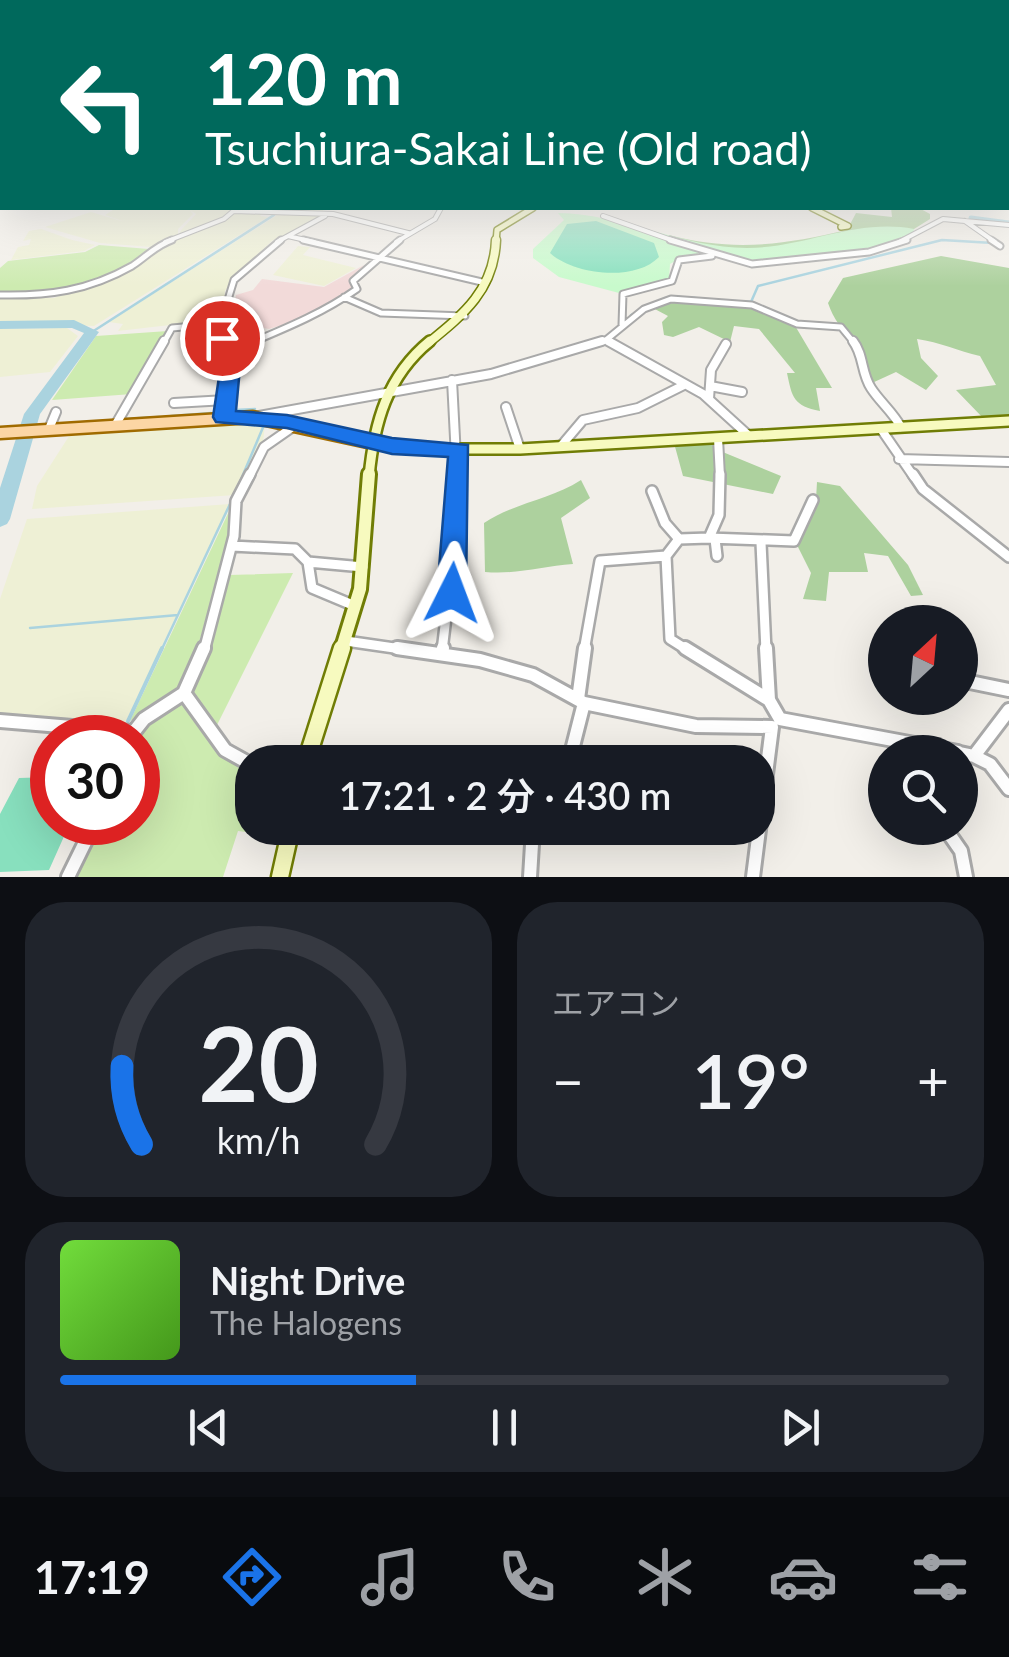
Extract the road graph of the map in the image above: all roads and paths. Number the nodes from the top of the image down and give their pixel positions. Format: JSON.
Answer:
{"nodes":[{"id":1,"x":234,"y":210,"type":"edge"},
{"id":2,"x":250,"y":210,"type":"edge"},
{"id":3,"x":440,"y":210,"type":"edge"},
{"id":4,"x":530,"y":210,"type":"edge"},
{"id":5,"x":807,"y":210,"type":"edge"},
{"id":6,"x":816,"y":210,"type":"edge"},
{"id":7,"x":952,"y":210,"type":"edge"},
{"id":8,"x":327,"y":214,"type":"junction"},
{"id":9,"x":603,"y":216,"type":"dead end"},
{"id":10,"x":960,"y":218,"type":"junction"},
{"id":11,"x":1009,"y":225,"type":"edge"},
{"id":12,"x":408,"y":234,"type":"junction"},
{"id":13,"x":288,"y":236,"type":"junction"},
{"id":14,"x":359,"y":241,"type":"dead end"},
{"id":15,"x":999,"y":245,"type":"dead end"},
{"id":16,"x":343,"y":249,"type":"junction"},
{"id":17,"x":332,"y":255,"type":"dead end"},
{"id":18,"x":376,"y":256,"type":"junction"},
{"id":19,"x":716,"y":256,"type":"junction"},
{"id":20,"x":486,"y":283,"type":"junction"},
{"id":21,"x":0,"y":296,"type":"edge"},
{"id":22,"x":344,"y":297,"type":"junction"},
{"id":23,"x":465,"y":316,"type":"junction"},
{"id":24,"x":221,"y":325,"type":"junction"},
{"id":25,"x":622,"y":325,"type":"junction"},
{"id":26,"x":606,"y":340,"type":"junction"},
{"id":27,"x":726,"y":344,"type":"dead end"},
{"id":28,"x":230,"y":350,"type":"junction"},
{"id":29,"x":452,"y":380,"type":"junction"},
{"id":30,"x":684,"y":385,"type":"junction"},
{"id":31,"x":710,"y":386,"type":"junction"},
{"id":32,"x":387,"y":392,"type":"junction"},
{"id":33,"x":742,"y":392,"type":"dead end"},
{"id":34,"x":709,"y":399,"type":"junction"},
{"id":35,"x":226,"y":400,"type":"junction"},
{"id":36,"x":174,"y":403,"type":"dead end"},
{"id":37,"x":506,"y":407,"type":"dead end"},
{"id":38,"x":56,"y":412,"type":"dead end"},
{"id":39,"x":254,"y":416,"type":"junction"},
{"id":40,"x":224,"y":417,"type":"junction"},
{"id":41,"x":1009,"y":421,"type":"edge"},
{"id":42,"x":116,"y":424,"type":"junction"},
{"id":43,"x":296,"y":424,"type":"junction"},
{"id":44,"x":901,"y":428,"type":"junction"},
{"id":45,"x":881,"y":429,"type":"junction"},
{"id":46,"x":46,"y":430,"type":"junction"},
{"id":47,"x":4,"y":432,"type":"edge"},
{"id":48,"x":748,"y":436,"type":"junction"},
{"id":49,"x":718,"y":438,"type":"junction"},
{"id":50,"x":372,"y":443,"type":"junction"},
{"id":51,"x":561,"y":446,"type":"junction"},
{"id":52,"x":520,"y":448,"type":"junction"},
{"id":53,"x":460,"y":450,"type":"junction"},
{"id":54,"x":899,"y":459,"type":"junction"},
{"id":55,"x":1009,"y":462,"type":"edge"},
{"id":56,"x":652,"y":491,"type":"dead end"},
{"id":57,"x":813,"y":500,"type":"dead end"},
{"id":58,"x":679,"y":539,"type":"junction"},
{"id":59,"x":712,"y":539,"type":"junction"},
{"id":60,"x":761,"y":544,"type":"junction"},
{"id":61,"x":232,"y":546,"type":"junction"},
{"id":62,"x":666,"y":556,"type":"junction"},
{"id":63,"x":717,"y":556,"type":"dead end"},
{"id":64,"x":1009,"y":556,"type":"edge"},
{"id":65,"x":308,"y":562,"type":"junction"},
{"id":66,"x":363,"y":568,"type":"junction"},
{"id":67,"x":356,"y":606,"type":"junction"},
{"id":68,"x":346,"y":641,"type":"junction"},
{"id":69,"x":442,"y":652,"type":"junction"},
{"id":70,"x":978,"y":684,"type":"edge"},
{"id":71,"x":1009,"y":690,"type":"edge"},
{"id":72,"x":184,"y":693,"type":"junction"},
{"id":73,"x":769,"y":700,"type":"junction"},
{"id":74,"x":581,"y":701,"type":"junction"},
{"id":75,"x":1009,"y":710,"type":"edge"},
{"id":76,"x":156,"y":715,"type":"edge"},
{"id":77,"x":0,"y":721,"type":"edge"},
{"id":78,"x":776,"y":723,"type":"junction"},
{"id":79,"x":30,"y":724,"type":"edge"},
{"id":80,"x":868,"y":740,"type":"edge"},
{"id":81,"x":978,"y":740,"type":"edge"},
{"id":82,"x":312,"y":745,"type":"edge"},
{"id":83,"x":572,"y":745,"type":"edge"},
{"id":84,"x":235,"y":756,"type":"edge"},
{"id":85,"x":978,"y":759,"type":"edge"},
{"id":86,"x":1009,"y":789,"type":"edge"},
{"id":87,"x":84,"y":845,"type":"edge"},
{"id":88,"x":287,"y":845,"type":"edge"},
{"id":89,"x":532,"y":845,"type":"edge"},
{"id":90,"x":957,"y":845,"type":"edge"},
{"id":91,"x":68,"y":877,"type":"edge"},
{"id":92,"x":280,"y":877,"type":"edge"},
{"id":93,"x":530,"y":877,"type":"edge"},
{"id":94,"x":753,"y":877,"type":"edge"},
{"id":95,"x":966,"y":877,"type":"edge"}],
"edges":[{"from":1,"to":21,"type":"street"},
{"from":2,"to":8,"type":"street"},
{"from":3,"to":12,"type":"street"},
{"from":4,"to":20,"type":"main road"},
{"from":5,"to":6,"type":"main road"},
{"from":7,"to":10,"type":"street"},
{"from":8,"to":12,"type":"street"},
{"from":8,"to":13,"type":"street"},
{"from":9,"to":19,"type":"street"},
{"from":10,"to":11,"type":"street"},
{"from":10,"to":15,"type":"street"},
{"from":10,"to":19,"type":"street"},
{"from":12,"to":18,"type":"street"},
{"from":13,"to":16,"type":"street"},
{"from":13,"to":24,"type":"street"},
{"from":14,"to":16,"type":"street"},
{"from":16,"to":17,"type":"street"},
{"from":16,"to":18,"type":"street"},
{"from":18,"to":20,"type":"street"},
{"from":18,"to":22,"type":"street"},
{"from":19,"to":25,"type":"street"},
{"from":20,"to":23,"type":"main road"},
{"from":22,"to":23,"type":"street"},
{"from":22,"to":28,"type":"street"},
{"from":23,"to":32,"type":"main road"},
{"from":24,"to":28,"type":"street"},
{"from":24,"to":42,"type":"street"},
{"from":25,"to":26,"type":"street"},
{"from":25,"to":44,"type":"street"},
{"from":26,"to":29,"type":"street"},
{"from":26,"to":30,"type":"street"},
{"from":27,"to":31,"type":"street"},
{"from":28,"to":35,"type":"street"},
{"from":29,"to":32,"type":"street"},
{"from":29,"to":53,"type":"street"},
{"from":30,"to":34,"type":"street"},
{"from":30,"to":51,"type":"street"},
{"from":31,"to":33,"type":"street"},
{"from":31,"to":34,"type":"street"},
{"from":32,"to":39,"type":"street"},
{"from":32,"to":50,"type":"main road"},
{"from":34,"to":48,"type":"street"},
{"from":35,"to":36,"type":"street"},
{"from":35,"to":40,"type":"street"},
{"from":37,"to":52,"type":"street"},
{"from":38,"to":46,"type":"street"},
{"from":39,"to":40,"type":"main road"},
{"from":39,"to":43,"type":"main road"},
{"from":40,"to":42,"type":"main road"},
{"from":41,"to":44,"type":"main road"},
{"from":42,"to":46,"type":"main road"},
{"from":43,"to":50,"type":"main road"},
{"from":43,"to":61,"type":"street"},
{"from":44,"to":45,"type":"main road"},
{"from":45,"to":48,"type":"main road"},
{"from":45,"to":54,"type":"street"},
{"from":46,"to":47,"type":"main road"},
{"from":48,"to":49,"type":"main road"},
{"from":49,"to":51,"type":"main road"},
{"from":49,"to":59,"type":"street"},
{"from":50,"to":53,"type":"main road"},
{"from":50,"to":66,"type":"main road"},
{"from":51,"to":52,"type":"main road"},
{"from":52,"to":53,"type":"main road"},
{"from":53,"to":69,"type":"street"},
{"from":54,"to":55,"type":"street"},
{"from":54,"to":64,"type":"street"},
{"from":56,"to":58,"type":"street"},
{"from":57,"to":60,"type":"street"},
{"from":58,"to":59,"type":"street"},
{"from":58,"to":62,"type":"street"},
{"from":59,"to":60,"type":"street"},
{"from":59,"to":63,"type":"street"},
{"from":60,"to":73,"type":"street"},
{"from":61,"to":65,"type":"street"},
{"from":61,"to":72,"type":"street"},
{"from":62,"to":73,"type":"street"},
{"from":62,"to":74,"type":"street"},
{"from":65,"to":66,"type":"street"},
{"from":65,"to":67,"type":"street"},
{"from":66,"to":67,"type":"main road"},
{"from":67,"to":68,"type":"main road"},
{"from":68,"to":69,"type":"street"},
{"from":68,"to":82,"type":"main road"},
{"from":69,"to":74,"type":"street"},
{"from":70,"to":71,"type":"street"},
{"from":72,"to":76,"type":"street"},
{"from":72,"to":84,"type":"street"},
{"from":73,"to":78,"type":"street"},
{"from":74,"to":78,"type":"street"},
{"from":74,"to":83,"type":"street"},
{"from":75,"to":81,"type":"street"},
{"from":77,"to":79,"type":"street"},
{"from":78,"to":80,"type":"street"},
{"from":78,"to":94,"type":"street"},
{"from":85,"to":86,"type":"street"},
{"from":87,"to":91,"type":"street"},
{"from":88,"to":92,"type":"main road"},
{"from":89,"to":93,"type":"street"},
{"from":90,"to":95,"type":"street"}]}
